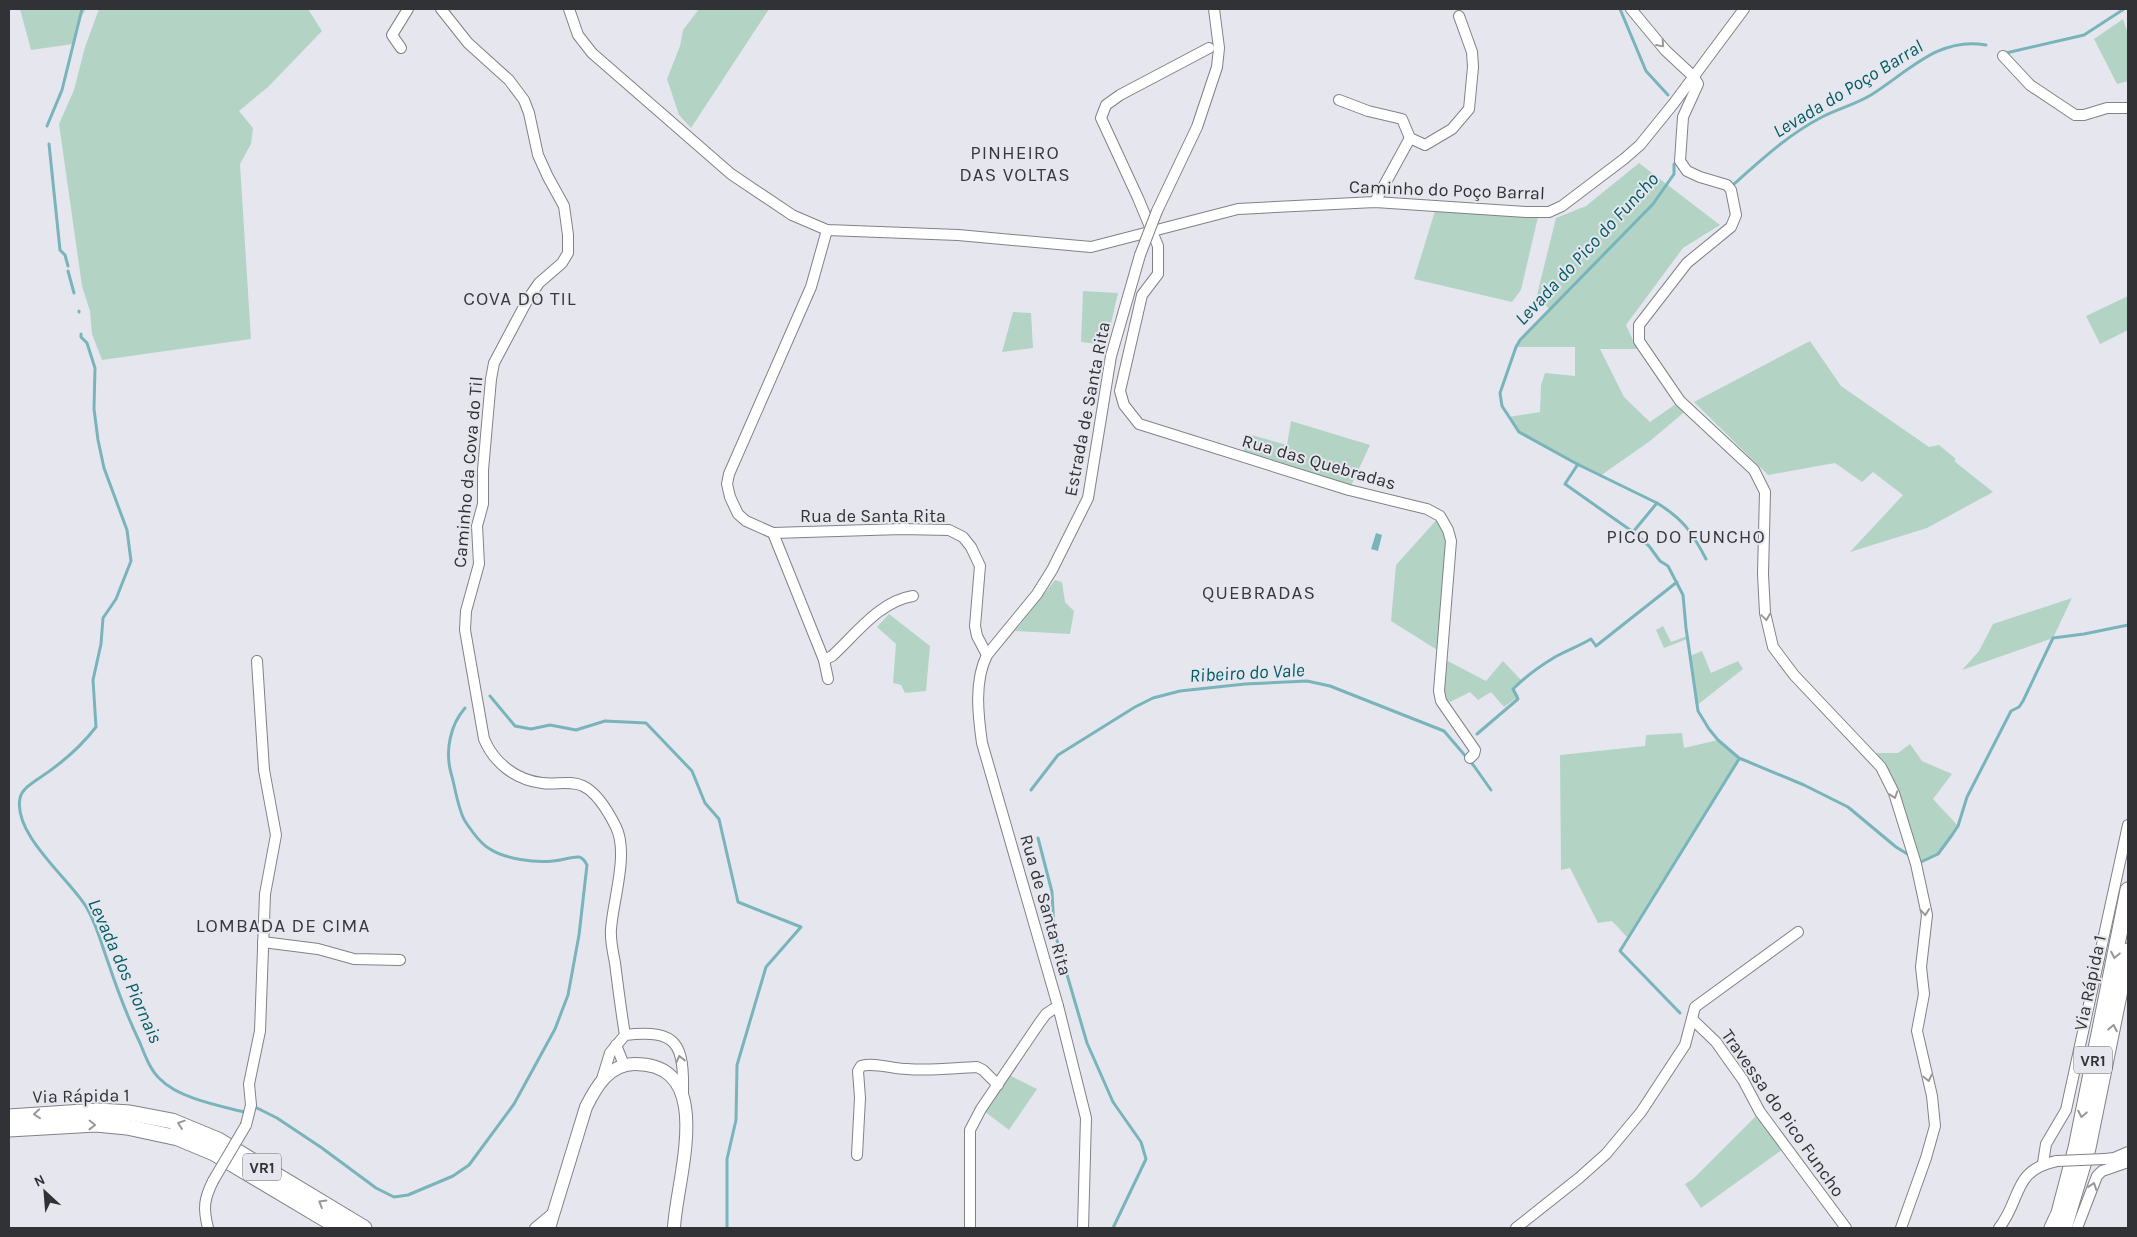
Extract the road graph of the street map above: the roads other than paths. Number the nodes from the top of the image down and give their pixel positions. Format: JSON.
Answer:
{"nodes":[{"id":1,"x":408,"y":9,"type":"edge"},
{"id":2,"x":441,"y":9,"type":"edge"},
{"id":3,"x":569,"y":9,"type":"edge"},
{"id":4,"x":1214,"y":9,"type":"edge"},
{"id":5,"x":1631,"y":9,"type":"edge"},
{"id":6,"x":1744,"y":9,"type":"edge"},
{"id":7,"x":1459,"y":16,"type":"dead end"},
{"id":8,"x":400,"y":48,"type":"dead end"},
{"id":9,"x":1209,"y":48,"type":"dead end"},
{"id":10,"x":2003,"y":56,"type":"dead end"},
{"id":11,"x":1694,"y":77,"type":"junction"},
{"id":12,"x":1339,"y":100,"type":"dead end"},
{"id":13,"x":2128,"y":108,"type":"edge"},
{"id":14,"x":1410,"y":138,"type":"junction"},
{"id":15,"x":1375,"y":202,"type":"junction"},
{"id":16,"x":827,"y":230,"type":"junction"},
{"id":17,"x":1152,"y":232,"type":"junction"},
{"id":18,"x":773,"y":533,"type":"junction"},
{"id":19,"x":913,"y":596,"type":"dead end"},
{"id":20,"x":987,"y":655,"type":"junction"},
{"id":21,"x":824,"y":660,"type":"junction"},
{"id":22,"x":257,"y":661,"type":"dead end"},
{"id":23,"x":828,"y":679,"type":"dead end"},
{"id":24,"x":1470,"y":758,"type":"dead end"},
{"id":25,"x":2128,"y":825,"type":"edge"},
{"id":26,"x":2128,"y":890,"type":"edge"},
{"id":27,"x":1798,"y":932,"type":"dead end"},
{"id":28,"x":263,"y":942,"type":"junction"},
{"id":29,"x":2128,"y":951,"type":"edge"},
{"id":30,"x":400,"y":960,"type":"dead end"},
{"id":31,"x":1058,"y":1006,"type":"junction"},
{"id":32,"x":1692,"y":1019,"type":"junction"},
{"id":33,"x":625,"y":1035,"type":"junction"},
{"id":34,"x":616,"y":1045,"type":"junction"},
{"id":35,"x":628,"y":1065,"type":"junction"},
{"id":36,"x":602,"y":1079,"type":"junction"},
{"id":37,"x":998,"y":1085,"type":"junction"},
{"id":38,"x":683,"y":1094,"type":"junction"},
{"id":39,"x":9,"y":1117,"type":"edge"},
{"id":40,"x":9,"y":1129,"type":"edge"},
{"id":41,"x":2128,"y":1152,"type":"edge"},
{"id":42,"x":857,"y":1155,"type":"dead end"},
{"id":43,"x":2128,"y":1162,"type":"edge"},
{"id":44,"x":2043,"y":1164,"type":"junction"},
{"id":45,"x":553,"y":1214,"type":"junction"},
{"id":46,"x":208,"y":1228,"type":"edge"},
{"id":47,"x":340,"y":1228,"type":"edge"},
{"id":48,"x":364,"y":1228,"type":"edge"},
{"id":49,"x":535,"y":1228,"type":"edge"},
{"id":50,"x":549,"y":1228,"type":"edge"},
{"id":51,"x":674,"y":1228,"type":"edge"},
{"id":52,"x":970,"y":1228,"type":"edge"},
{"id":53,"x":1083,"y":1228,"type":"edge"},
{"id":54,"x":1516,"y":1228,"type":"edge"},
{"id":55,"x":1846,"y":1228,"type":"edge"},
{"id":56,"x":1901,"y":1228,"type":"edge"},
{"id":57,"x":1999,"y":1228,"type":"edge"},
{"id":58,"x":2052,"y":1228,"type":"edge"},
{"id":59,"x":2064,"y":1228,"type":"edge"},
{"id":60,"x":2077,"y":1228,"type":"edge"}],
"edges":[{"from":1,"to":8,"type":"street"},
{"from":2,"to":33,"type":"street","name":"Caminho da Cova do Til"},
{"from":3,"to":16,"type":"street"},
{"from":4,"to":20,"type":"street","name":"Estrada de Santa Rita","bridge":true},
{"from":5,"to":11,"type":"street","one_way":true},
{"from":6,"to":11,"type":"street","name":"Caminho do Poço Barral"},
{"from":7,"to":14,"type":"street"},
{"from":9,"to":17,"type":"street"},
{"from":10,"to":13,"type":"street"},
{"from":11,"to":15,"type":"street","name":"Caminho do Poço Barral"},
{"from":11,"to":56,"type":"street","one_way":true},
{"from":12,"to":14,"type":"street"},
{"from":14,"to":15,"type":"street"},
{"from":15,"to":17,"type":"street","name":"Caminho do Poço Barral"},
{"from":16,"to":17,"type":"street","name":"Caminho do Poço Barral"},
{"from":16,"to":18,"type":"street","name":"Rua de Santa Rita"},
{"from":17,"to":24,"type":"street","name":"Rua das Quebradas"},
{"from":18,"to":20,"type":"street","name":"Rua de Santa Rita"},
{"from":18,"to":21,"type":"street"},
{"from":19,"to":21,"type":"street"},
{"from":20,"to":31,"type":"street","name":"Rua de Santa Rita"},
{"from":21,"to":23,"type":"street"},
{"from":22,"to":28,"type":"street"},
{"from":25,"to":44,"type":"street"},
{"from":26,"to":58,"type":"highway","name":"Via Rápida 1","number":"VR1","one_way":true},
{"from":27,"to":32,"type":"street"},
{"from":28,"to":30,"type":"street"},
{"from":28,"to":46,"type":"street","bridge":true},
{"from":59,"to":29,"type":"highway","name":"Via Rápida 1","number":"VR1","one_way":true},
{"from":31,"to":37,"type":"street"},
{"from":31,"to":53,"type":"street","name":"Rua de Santa Rita"},
{"from":32,"to":54,"type":"street"},
{"from":32,"to":55,"type":"street","name":"Travessa do Pico Funcho"},
{"from":33,"to":34,"type":"street"},
{"from":38,"to":33,"type":"street","one_way":true},
{"from":34,"to":35,"type":"street"},
{"from":34,"to":36,"type":"street"},
{"from":35,"to":36,"type":"main road"},
{"from":35,"to":38,"type":"main road"},
{"from":36,"to":45,"type":"main road"},
{"from":37,"to":42,"type":"street"},
{"from":37,"to":52,"type":"street"},
{"from":38,"to":51,"type":"main road"},
{"from":48,"to":39,"type":"highway","name":"Via Rápida 1","number":"VR1","one_way":true},
{"from":40,"to":47,"type":"highway","name":"Via Rápida 1","number":"VR1","one_way":true},
{"from":41,"to":44,"type":"street","bridge":true},
{"from":60,"to":43,"type":"street","one_way":true},
{"from":44,"to":57,"type":"street"},
{"from":45,"to":49,"type":"street"},
{"from":45,"to":50,"type":"main road"}]}
